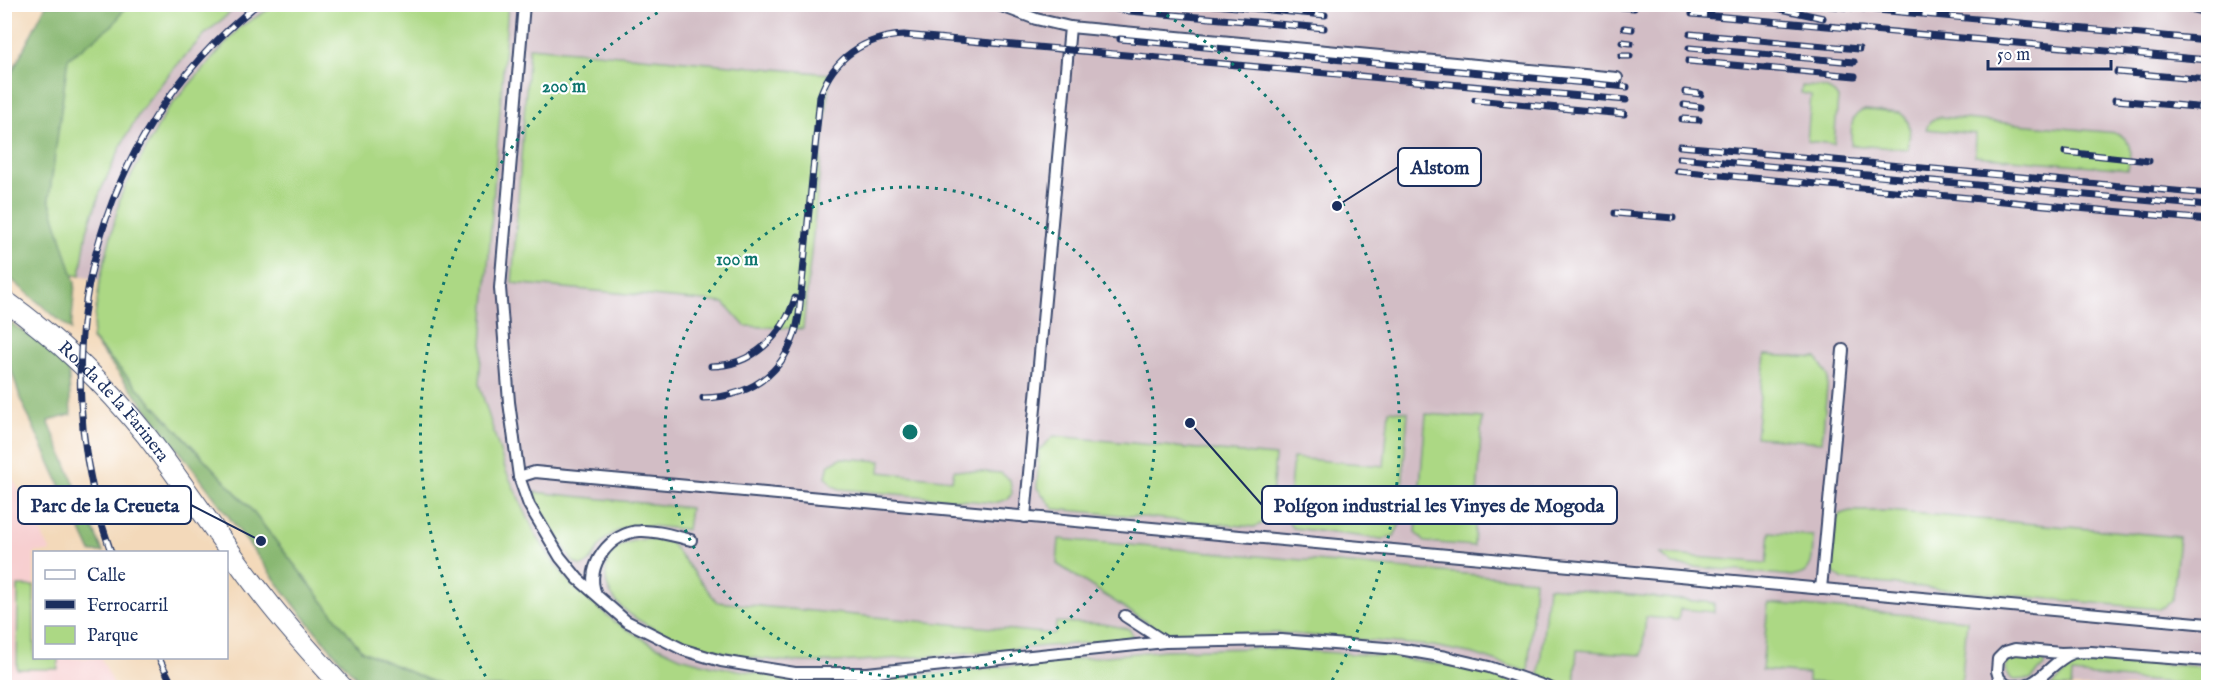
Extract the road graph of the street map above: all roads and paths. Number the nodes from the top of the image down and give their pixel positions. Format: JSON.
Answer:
{"nodes":[{"id":1,"x":524,"y":4,"type":"edge"},
{"id":2,"x":996,"y":4,"type":"edge"},
{"id":3,"x":2183,"y":4,"type":"edge"},
{"id":4,"x":2208,"y":10,"type":"edge"},
{"id":5,"x":1070,"y":27,"type":"junction"},
{"id":6,"x":1617,"y":78,"type":"dead end"},
{"id":7,"x":4,"y":300,"type":"edge"},
{"id":8,"x":1844,"y":350,"type":"dead end"},
{"id":9,"x":519,"y":477,"type":"junction"},
{"id":10,"x":1025,"y":517,"type":"junction"},
{"id":11,"x":690,"y":540,"type":"dead end"},
{"id":12,"x":1821,"y":589,"type":"junction"},
{"id":13,"x":597,"y":598,"type":"junction"},
{"id":14,"x":1125,"y":616,"type":"dead end"},
{"id":15,"x":2208,"y":624,"type":"edge"},
{"id":16,"x":1165,"y":642,"type":"junction"},
{"id":17,"x":2073,"y":653,"type":"junction"},
{"id":18,"x":2208,"y":661,"type":"edge"},
{"id":19,"x":343,"y":687,"type":"edge"},
{"id":20,"x":1550,"y":687,"type":"edge"}],
"edges":[{"from":1,"to":9,"type":"lane"},
{"from":2,"to":5,"type":"lane"},
{"from":3,"to":4,"type":"lane"},
{"from":5,"to":6,"type":"lane"},
{"from":5,"to":10,"type":"lane"},
{"from":7,"to":19,"type":"street","name":"Ronda de la Farinera"},
{"from":8,"to":12,"type":"lane"},
{"from":9,"to":10,"type":"lane"},
{"from":9,"to":13,"type":"lane"},
{"from":10,"to":12,"type":"lane"},
{"from":11,"to":13,"type":"lane"},
{"from":12,"to":15,"type":"lane"},
{"from":13,"to":16,"type":"lane"},
{"from":14,"to":16,"type":"lane"},
{"from":16,"to":20,"type":"lane"},
{"from":17,"to":17,"type":"lane"},
{"from":17,"to":18,"type":"lane"}]}
